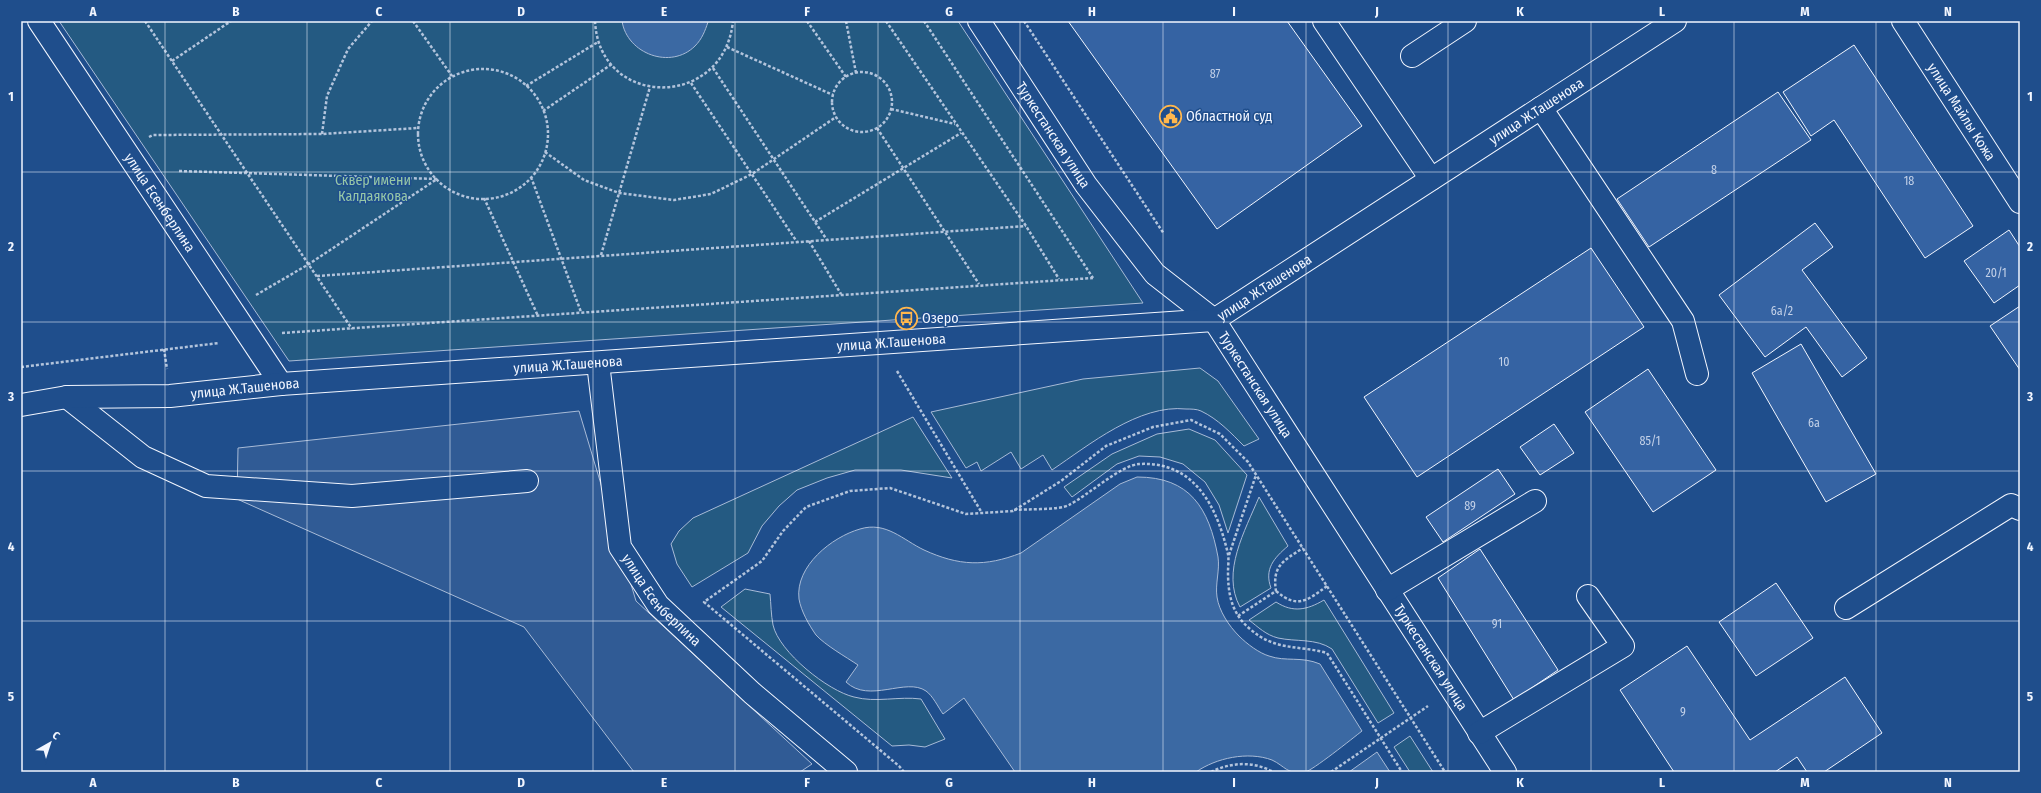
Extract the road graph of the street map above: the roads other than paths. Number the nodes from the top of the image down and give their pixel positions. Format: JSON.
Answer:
{"nodes":[{"id":1,"x":39,"y":21,"type":"edge"},
{"id":2,"x":979,"y":21,"type":"edge"},
{"id":3,"x":1324,"y":21,"type":"edge"},
{"id":4,"x":1465,"y":21,"type":"edge"},
{"id":5,"x":1675,"y":21,"type":"edge"},
{"id":6,"x":1903,"y":21,"type":"edge"},
{"id":7,"x":1412,"y":56,"type":"dead end"},
{"id":8,"x":1541,"y":108,"type":"junction"},
{"id":9,"x":1431,"y":179,"type":"junction"},
{"id":10,"x":2020,"y":202,"type":"edge"},
{"id":11,"x":1214,"y":320,"type":"junction"},
{"id":12,"x":598,"y":362,"type":"junction"},
{"id":13,"x":1697,"y":374,"type":"dead end"},
{"id":14,"x":281,"y":384,"type":"junction"},
{"id":15,"x":67,"y":397,"type":"junction"},
{"id":16,"x":21,"y":405,"type":"edge"},
{"id":17,"x":527,"y":481,"type":"dead end"},
{"id":18,"x":1535,"y":501,"type":"dead end"},
{"id":19,"x":2020,"y":509,"type":"edge"},
{"id":20,"x":1387,"y":590,"type":"junction"},
{"id":21,"x":1588,"y":596,"type":"dead end"},
{"id":22,"x":1846,"y":608,"type":"dead end"},
{"id":23,"x":1480,"y":733,"type":"junction"},
{"id":24,"x":846,"y":772,"type":"edge"},
{"id":25,"x":1505,"y":772,"type":"edge"}],
"edges":[{"from":1,"to":14,"type":"street","name":"улица Есенберлина"},
{"from":2,"to":11,"type":"street","name":"Туркестанская улица"},
{"from":3,"to":9,"type":"street"},
{"from":4,"to":7,"type":"street"},
{"from":5,"to":8,"type":"street","name":"улица Ж.Ташенова"},
{"from":6,"to":10,"type":"street","name":"улица Майлы Кожа"},
{"from":8,"to":9,"type":"street","name":"улица Ж.Ташенова"},
{"from":8,"to":13,"type":"street"},
{"from":9,"to":11,"type":"street","name":"улица Ж.Ташенова"},
{"from":11,"to":12,"type":"street","name":"улица Ж.Ташенова"},
{"from":11,"to":20,"type":"street","name":"Туркестанская улица"},
{"from":12,"to":14,"type":"street","name":"улица Ж.Ташенова"},
{"from":12,"to":24,"type":"street","name":"улица Есенберлина"},
{"from":14,"to":15,"type":"street","name":"улица Ж.Ташенова"},
{"from":15,"to":16,"type":"street","name":"улица Ж.Ташенова"},
{"from":15,"to":17,"type":"street"},
{"from":18,"to":20,"type":"street"},
{"from":19,"to":22,"type":"street"},
{"from":20,"to":23,"type":"street","name":"Туркестанская улица"},
{"from":21,"to":23,"type":"street"},
{"from":23,"to":25,"type":"street","name":"Туркестанская улица"}]}
